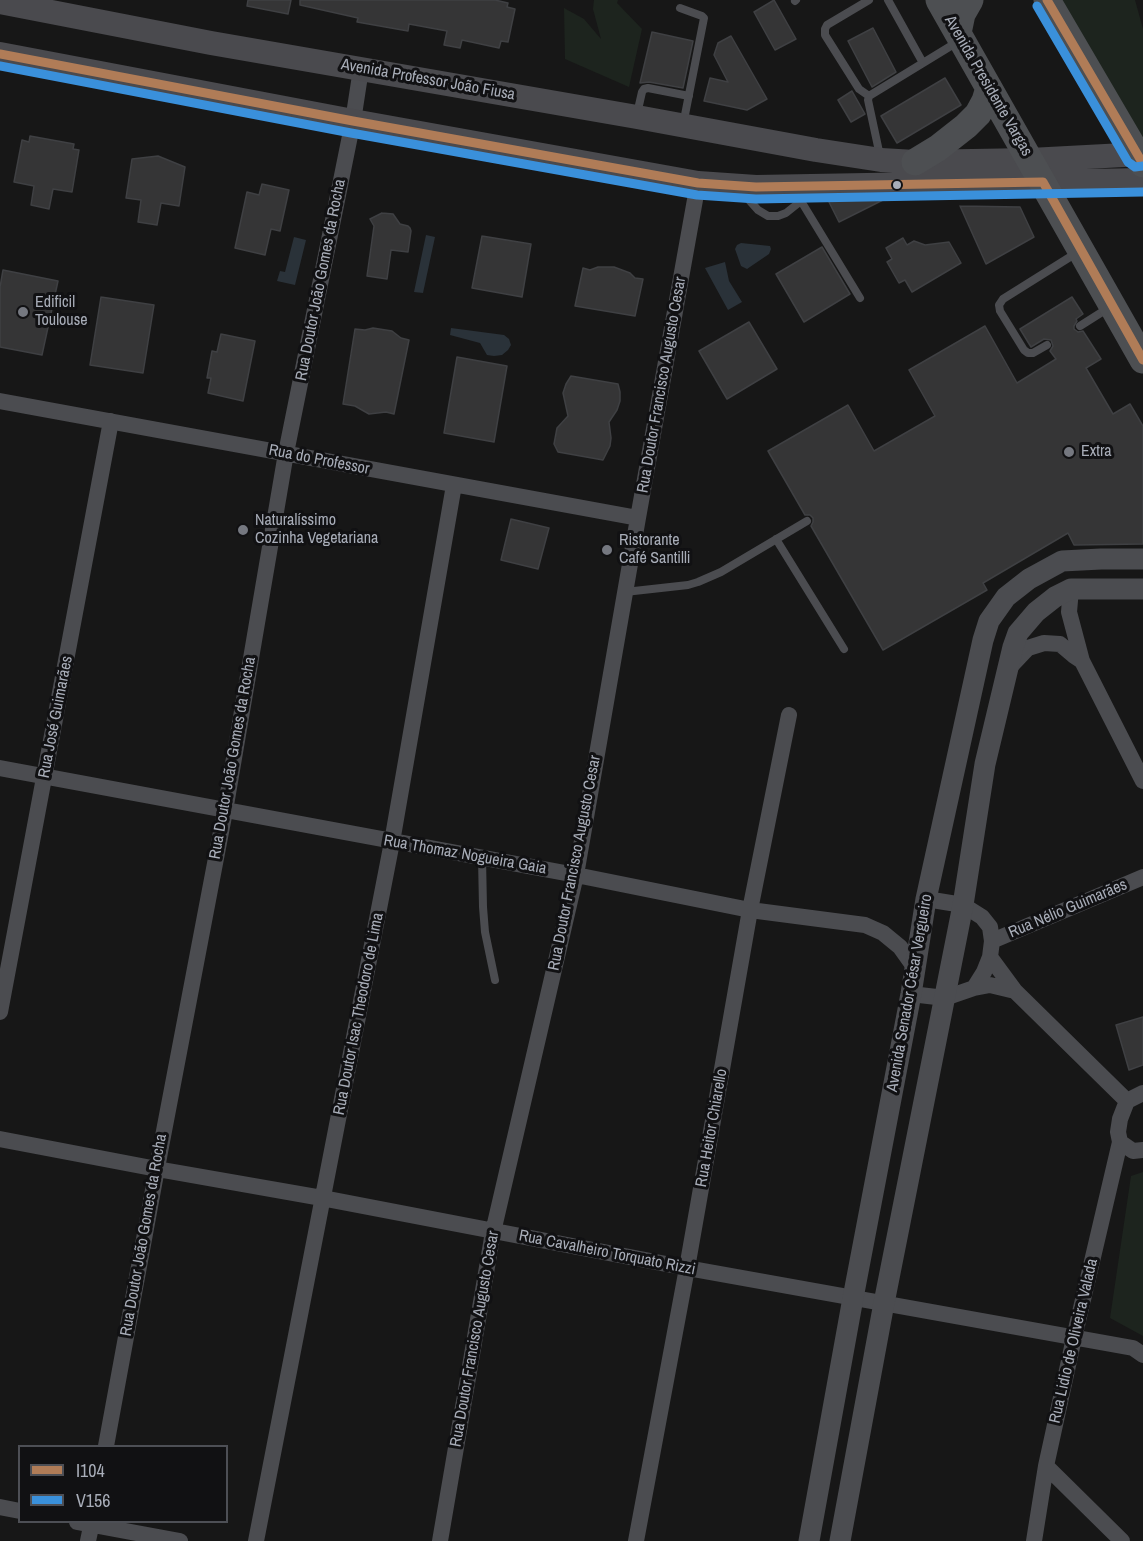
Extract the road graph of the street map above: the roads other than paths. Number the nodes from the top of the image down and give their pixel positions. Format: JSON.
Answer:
{"nodes":[{"id":1,"x":869,"y":0,"type":"edge"},
{"id":2,"x":888,"y":0,"type":"edge"},
{"id":3,"x":939,"y":0,"type":"edge"},
{"id":4,"x":970,"y":0,"type":"edge"},
{"id":5,"x":1036,"y":0,"type":"edge"},
{"id":6,"x":0,"y":2,"type":"edge"},
{"id":7,"x":680,"y":8,"type":"dead end"},
{"id":8,"x":1052,"y":9,"type":"edge"},
{"id":9,"x":960,"y":36,"type":"junction"},
{"id":10,"x":0,"y":54,"type":"edge"},
{"id":11,"x":923,"y":63,"type":"junction"},
{"id":12,"x":361,"y":69,"type":"junction"},
{"id":13,"x":989,"y":88,"type":"junction"},
{"id":14,"x":689,"y":96,"type":"junction"},
{"id":15,"x":869,"y":96,"type":"junction"},
{"id":16,"x":637,"y":117,"type":"junction"},
{"id":17,"x":353,"y":121,"type":"junction"},
{"id":18,"x":683,"y":125,"type":"junction"},
{"id":19,"x":881,"y":160,"type":"junction"},
{"id":20,"x":915,"y":162,"type":"junction"},
{"id":21,"x":1142,"y":163,"type":"edge"},
{"id":22,"x":1036,"y":171,"type":"junction"},
{"id":23,"x":699,"y":183,"type":"junction"},
{"id":24,"x":800,"y":193,"type":"junction"},
{"id":25,"x":1081,"y":250,"type":"junction"},
{"id":26,"x":860,"y":298,"type":"dead end"},
{"id":27,"x":1113,"y":306,"type":"junction"},
{"id":28,"x":1080,"y":326,"type":"dead end"},
{"id":29,"x":1047,"y":345,"type":"dead end"},
{"id":30,"x":1143,"y":360,"type":"edge"},
{"id":31,"x":0,"y":401,"type":"edge"},
{"id":32,"x":111,"y":421,"type":"junction"},
{"id":33,"x":286,"y":453,"type":"junction"},
{"id":34,"x":454,"y":485,"type":"junction"},
{"id":35,"x":638,"y":518,"type":"junction"},
{"id":36,"x":807,"y":521,"type":"dead end"},
{"id":37,"x":776,"y":539,"type":"junction"},
{"id":38,"x":1101,"y":559,"type":"junction"},
{"id":39,"x":1143,"y":559,"type":"edge"},
{"id":40,"x":1071,"y":589,"type":"junction"},
{"id":41,"x":1100,"y":589,"type":"junction"},
{"id":42,"x":1143,"y":589,"type":"edge"},
{"id":43,"x":625,"y":592,"type":"junction"},
{"id":44,"x":844,"y":649,"type":"dead end"},
{"id":45,"x":1082,"y":660,"type":"junction"},
{"id":46,"x":1009,"y":668,"type":"junction"},
{"id":47,"x":789,"y":715,"type":"dead end"},
{"id":48,"x":957,"y":759,"type":"junction"},
{"id":49,"x":985,"y":764,"type":"junction"},
{"id":50,"x":0,"y":768,"type":"edge"},
{"id":51,"x":44,"y":776,"type":"junction"},
{"id":52,"x":1143,"y":781,"type":"edge"},
{"id":53,"x":225,"y":811,"type":"junction"},
{"id":54,"x":392,"y":842,"type":"junction"},
{"id":55,"x":482,"y":858,"type":"junction"},
{"id":56,"x":576,"y":875,"type":"junction"},
{"id":57,"x":1143,"y":877,"type":"edge"},
{"id":58,"x":926,"y":899,"type":"junction"},
{"id":59,"x":963,"y":905,"type":"junction"},
{"id":60,"x":750,"y":909,"type":"junction"},
{"id":61,"x":991,"y":949,"type":"junction"},
{"id":62,"x":915,"y":968,"type":"junction"},
{"id":63,"x":495,"y":980,"type":"dead end"},
{"id":64,"x":974,"y":988,"type":"junction"},
{"id":65,"x":1015,"y":992,"type":"junction"},
{"id":66,"x":911,"y":994,"type":"junction"},
{"id":67,"x":945,"y":998,"type":"junction"},
{"id":68,"x":0,"y":1012,"type":"edge"},
{"id":69,"x":1143,"y":1093,"type":"edge"},
{"id":70,"x":1127,"y":1101,"type":"junction"},
{"id":71,"x":0,"y":1139,"type":"edge"},
{"id":72,"x":1120,"y":1142,"type":"junction"},
{"id":73,"x":1143,"y":1150,"type":"edge"},
{"id":74,"x":157,"y":1169,"type":"junction"},
{"id":75,"x":322,"y":1198,"type":"junction"},
{"id":76,"x":493,"y":1232,"type":"junction"},
{"id":77,"x":687,"y":1269,"type":"junction"},
{"id":78,"x":853,"y":1298,"type":"junction"},
{"id":79,"x":884,"y":1303,"type":"junction"},
{"id":80,"x":1074,"y":1338,"type":"junction"},
{"id":81,"x":1143,"y":1354,"type":"edge"},
{"id":82,"x":106,"y":1445,"type":"edge"},
{"id":83,"x":1046,"y":1466,"type":"junction"},
{"id":84,"x":817,"y":1500,"type":"junction"},
{"id":85,"x":846,"y":1505,"type":"junction"},
{"id":86,"x":0,"y":1507,"type":"edge"},
{"id":87,"x":18,"y":1511,"type":"edge"},
{"id":88,"x":87,"y":1523,"type":"edge"},
{"id":89,"x":92,"y":1523,"type":"edge"},
{"id":90,"x":88,"y":1541,"type":"edge"},
{"id":91,"x":180,"y":1541,"type":"edge"},
{"id":92,"x":256,"y":1541,"type":"edge"},
{"id":93,"x":440,"y":1541,"type":"edge"},
{"id":94,"x":636,"y":1541,"type":"edge"},
{"id":95,"x":809,"y":1541,"type":"edge"},
{"id":96,"x":840,"y":1541,"type":"edge"},
{"id":97,"x":1035,"y":1541,"type":"edge"},
{"id":98,"x":1122,"y":1541,"type":"edge"}],
"edges":[{"from":1,"to":15,"type":"lane"},
{"from":2,"to":11,"type":"lane"},
{"from":3,"to":9,"type":"main road","name":"Avenida Presidente Vargas"},
{"from":4,"to":9,"type":"main road"},
{"from":5,"to":8,"type":"main road"},
{"from":6,"to":12,"type":"main road","name":"Avenida Professor João Fiusa"},
{"from":7,"to":14,"type":"lane"},
{"from":8,"to":21,"type":"main road"},
{"from":9,"to":11,"type":"lane"},
{"from":9,"to":13,"type":"main road","name":"Avenida Presidente Vargas"},
{"from":10,"to":17,"type":"main road","name":"Avenida Professor João Fiusa"},
{"from":11,"to":15,"type":"lane"},
{"from":12,"to":16,"type":"main road","name":"Avenida Professor João Fiusa"},
{"from":12,"to":17,"type":"street","name":"Rua Doutor João Gomes da Rocha"},
{"from":13,"to":20,"type":"main road"},
{"from":13,"to":22,"type":"main road","name":"Avenida Presidente Vargas"},
{"from":14,"to":16,"type":"lane"},
{"from":14,"to":18,"type":"lane"},
{"from":15,"to":19,"type":"lane"},
{"from":16,"to":18,"type":"main road","name":"Avenida Professor João Fiusa"},
{"from":17,"to":23,"type":"main road","name":"Avenida Professor João Fiusa"},
{"from":17,"to":33,"type":"street","name":"Rua Doutor João Gomes da Rocha"},
{"from":18,"to":19,"type":"main road","name":"Avenida Professor João Fiusa"},
{"from":19,"to":20,"type":"main road","name":"Avenida Professor João Fiusa"},
{"from":20,"to":22,"type":"main road","name":"Avenida Professor João Fiusa"},
{"from":21,"to":22,"type":"main road","name":"Avenida Professor João Fiusa"},
{"from":22,"to":24,"type":"main road","name":"Avenida Professor João Fiusa"},
{"from":22,"to":25,"type":"main road","name":"Avenida Presidente Vargas"},
{"from":23,"to":24,"type":"main road","name":"Avenida Professor João Fiusa"},
{"from":23,"to":35,"type":"street","name":"Rua Doutor Francisco Augusto Cesar"},
{"from":24,"to":26,"type":"lane"},
{"from":25,"to":27,"type":"main road","name":"Avenida Presidente Vargas"},
{"from":25,"to":29,"type":"lane"},
{"from":27,"to":28,"type":"lane"},
{"from":27,"to":30,"type":"main road","name":"Avenida Presidente Vargas"},
{"from":31,"to":32,"type":"street","name":"Rua do Professor"},
{"from":32,"to":33,"type":"street","name":"Rua do Professor"},
{"from":32,"to":51,"type":"street","name":"Rua José Guimarães"},
{"from":33,"to":34,"type":"street","name":"Rua do Professor"},
{"from":33,"to":53,"type":"street","name":"Rua Doutor João Gomes da Rocha"},
{"from":34,"to":35,"type":"street","name":"Rua do Professor"},
{"from":34,"to":54,"type":"street","name":"Rua Doutor Isac Theodoro de Lima"},
{"from":35,"to":43,"type":"street","name":"Rua Doutor Francisco Augusto Cesar"},
{"from":36,"to":37,"type":"lane"},
{"from":37,"to":43,"type":"lane"},
{"from":37,"to":44,"type":"lane"},
{"from":38,"to":39,"type":"street","name":"Avenida Senador César Vergueiro"},
{"from":38,"to":41,"type":"street"},
{"from":38,"to":48,"type":"street","name":"Avenida Senador César Vergueiro"},
{"from":40,"to":41,"type":"street"},
{"from":40,"to":45,"type":"street"},
{"from":40,"to":46,"type":"street","name":"Avenida Senador César Vergueiro"},
{"from":41,"to":42,"type":"street"},
{"from":43,"to":56,"type":"street","name":"Rua Doutor Francisco Augusto Cesar"},
{"from":45,"to":46,"type":"street"},
{"from":45,"to":52,"type":"street"},
{"from":46,"to":49,"type":"street","name":"Avenida Senador César Vergueiro"},
{"from":47,"to":60,"type":"street","name":"Rua Heitor Chiarello"},
{"from":48,"to":49,"type":"street"},
{"from":48,"to":58,"type":"street","name":"Avenida Senador César Vergueiro"},
{"from":49,"to":59,"type":"street","name":"Avenida Senador César Vergueiro"},
{"from":50,"to":51,"type":"street","name":"Rua Thomaz Nogueira Gaia"},
{"from":51,"to":53,"type":"street","name":"Rua Thomaz Nogueira Gaia"},
{"from":51,"to":68,"type":"street","name":"Rua José Guimarães"},
{"from":53,"to":54,"type":"street","name":"Rua Thomaz Nogueira Gaia"},
{"from":53,"to":74,"type":"street","name":"Rua Doutor João Gomes da Rocha"},
{"from":54,"to":55,"type":"street","name":"Rua Thomaz Nogueira Gaia"},
{"from":54,"to":75,"type":"street","name":"Rua Doutor Isac Theodoro de Lima"},
{"from":55,"to":56,"type":"street","name":"Rua Thomaz Nogueira Gaia"},
{"from":55,"to":63,"type":"lane"},
{"from":56,"to":60,"type":"street","name":"Rua Thomaz Nogueira Gaia"},
{"from":56,"to":76,"type":"street","name":"Rua Doutor Francisco Augusto Cesar"},
{"from":57,"to":61,"type":"street","name":"Rua Nélio Guimarães"},
{"from":58,"to":59,"type":"street"},
{"from":58,"to":62,"type":"street","name":"Avenida Senador César Vergueiro"},
{"from":59,"to":61,"type":"street"},
{"from":59,"to":67,"type":"street","name":"Avenida Senador César Vergueiro"},
{"from":60,"to":62,"type":"street","name":"Rua Thomaz Nogueira Gaia"},
{"from":60,"to":77,"type":"street","name":"Rua Heitor Chiarello"},
{"from":61,"to":64,"type":"street"},
{"from":61,"to":65,"type":"street"},
{"from":62,"to":66,"type":"street","name":"Avenida Senador César Vergueiro"},
{"from":64,"to":65,"type":"street"},
{"from":64,"to":67,"type":"street"},
{"from":65,"to":70,"type":"street"},
{"from":66,"to":67,"type":"street"},
{"from":66,"to":78,"type":"street","name":"Avenida Senador César Vergueiro"},
{"from":67,"to":79,"type":"street","name":"Avenida Senador César Vergueiro"},
{"from":69,"to":70,"type":"street"},
{"from":70,"to":72,"type":"street","name":"Rua Lidio de Oliveira Valada"},
{"from":71,"to":74,"type":"street","name":"Rua Cavalheiro Torquato Rizzi"},
{"from":72,"to":73,"type":"street"},
{"from":72,"to":80,"type":"street","name":"Rua Lidio de Oliveira Valada"},
{"from":74,"to":75,"type":"street","name":"Rua Cavalheiro Torquato Rizzi"},
{"from":74,"to":82,"type":"street","name":"Rua Doutor João Gomes da Rocha"},
{"from":75,"to":76,"type":"street","name":"Rua Cavalheiro Torquato Rizzi"},
{"from":75,"to":92,"type":"street","name":"Rua Doutor Isac Theodoro de Lima"},
{"from":76,"to":77,"type":"street","name":"Rua Cavalheiro Torquato Rizzi"},
{"from":76,"to":93,"type":"street","name":"Rua Doutor Francisco Augusto Cesar"},
{"from":77,"to":78,"type":"street","name":"Rua Cavalheiro Torquato Rizzi"},
{"from":77,"to":94,"type":"street","name":"Rua Heitor Chiarello"},
{"from":78,"to":79,"type":"street","name":"Rua Cavalheiro Torquato Rizzi"},
{"from":78,"to":84,"type":"street","name":"Avenida Senador César Vergueiro"},
{"from":79,"to":80,"type":"street","name":"Rua Cavalheiro Torquato Rizzi"},
{"from":79,"to":85,"type":"street","name":"Avenida Senador César Vergueiro"},
{"from":80,"to":81,"type":"street","name":"Rua Cavalheiro Torquato Rizzi"},
{"from":80,"to":83,"type":"street","name":"Rua Lidio de Oliveira Valada"},
{"from":83,"to":97,"type":"street","name":"Rua Lidio de Oliveira Valada"},
{"from":83,"to":98,"type":"street"},
{"from":84,"to":85,"type":"street"},
{"from":84,"to":95,"type":"street","name":"Avenida Senador César Vergueiro"},
{"from":85,"to":96,"type":"street","name":"Avenida Senador César Vergueiro"},
{"from":86,"to":87,"type":"street"},
{"from":88,"to":90,"type":"street"},
{"from":89,"to":91,"type":"street"}]}
